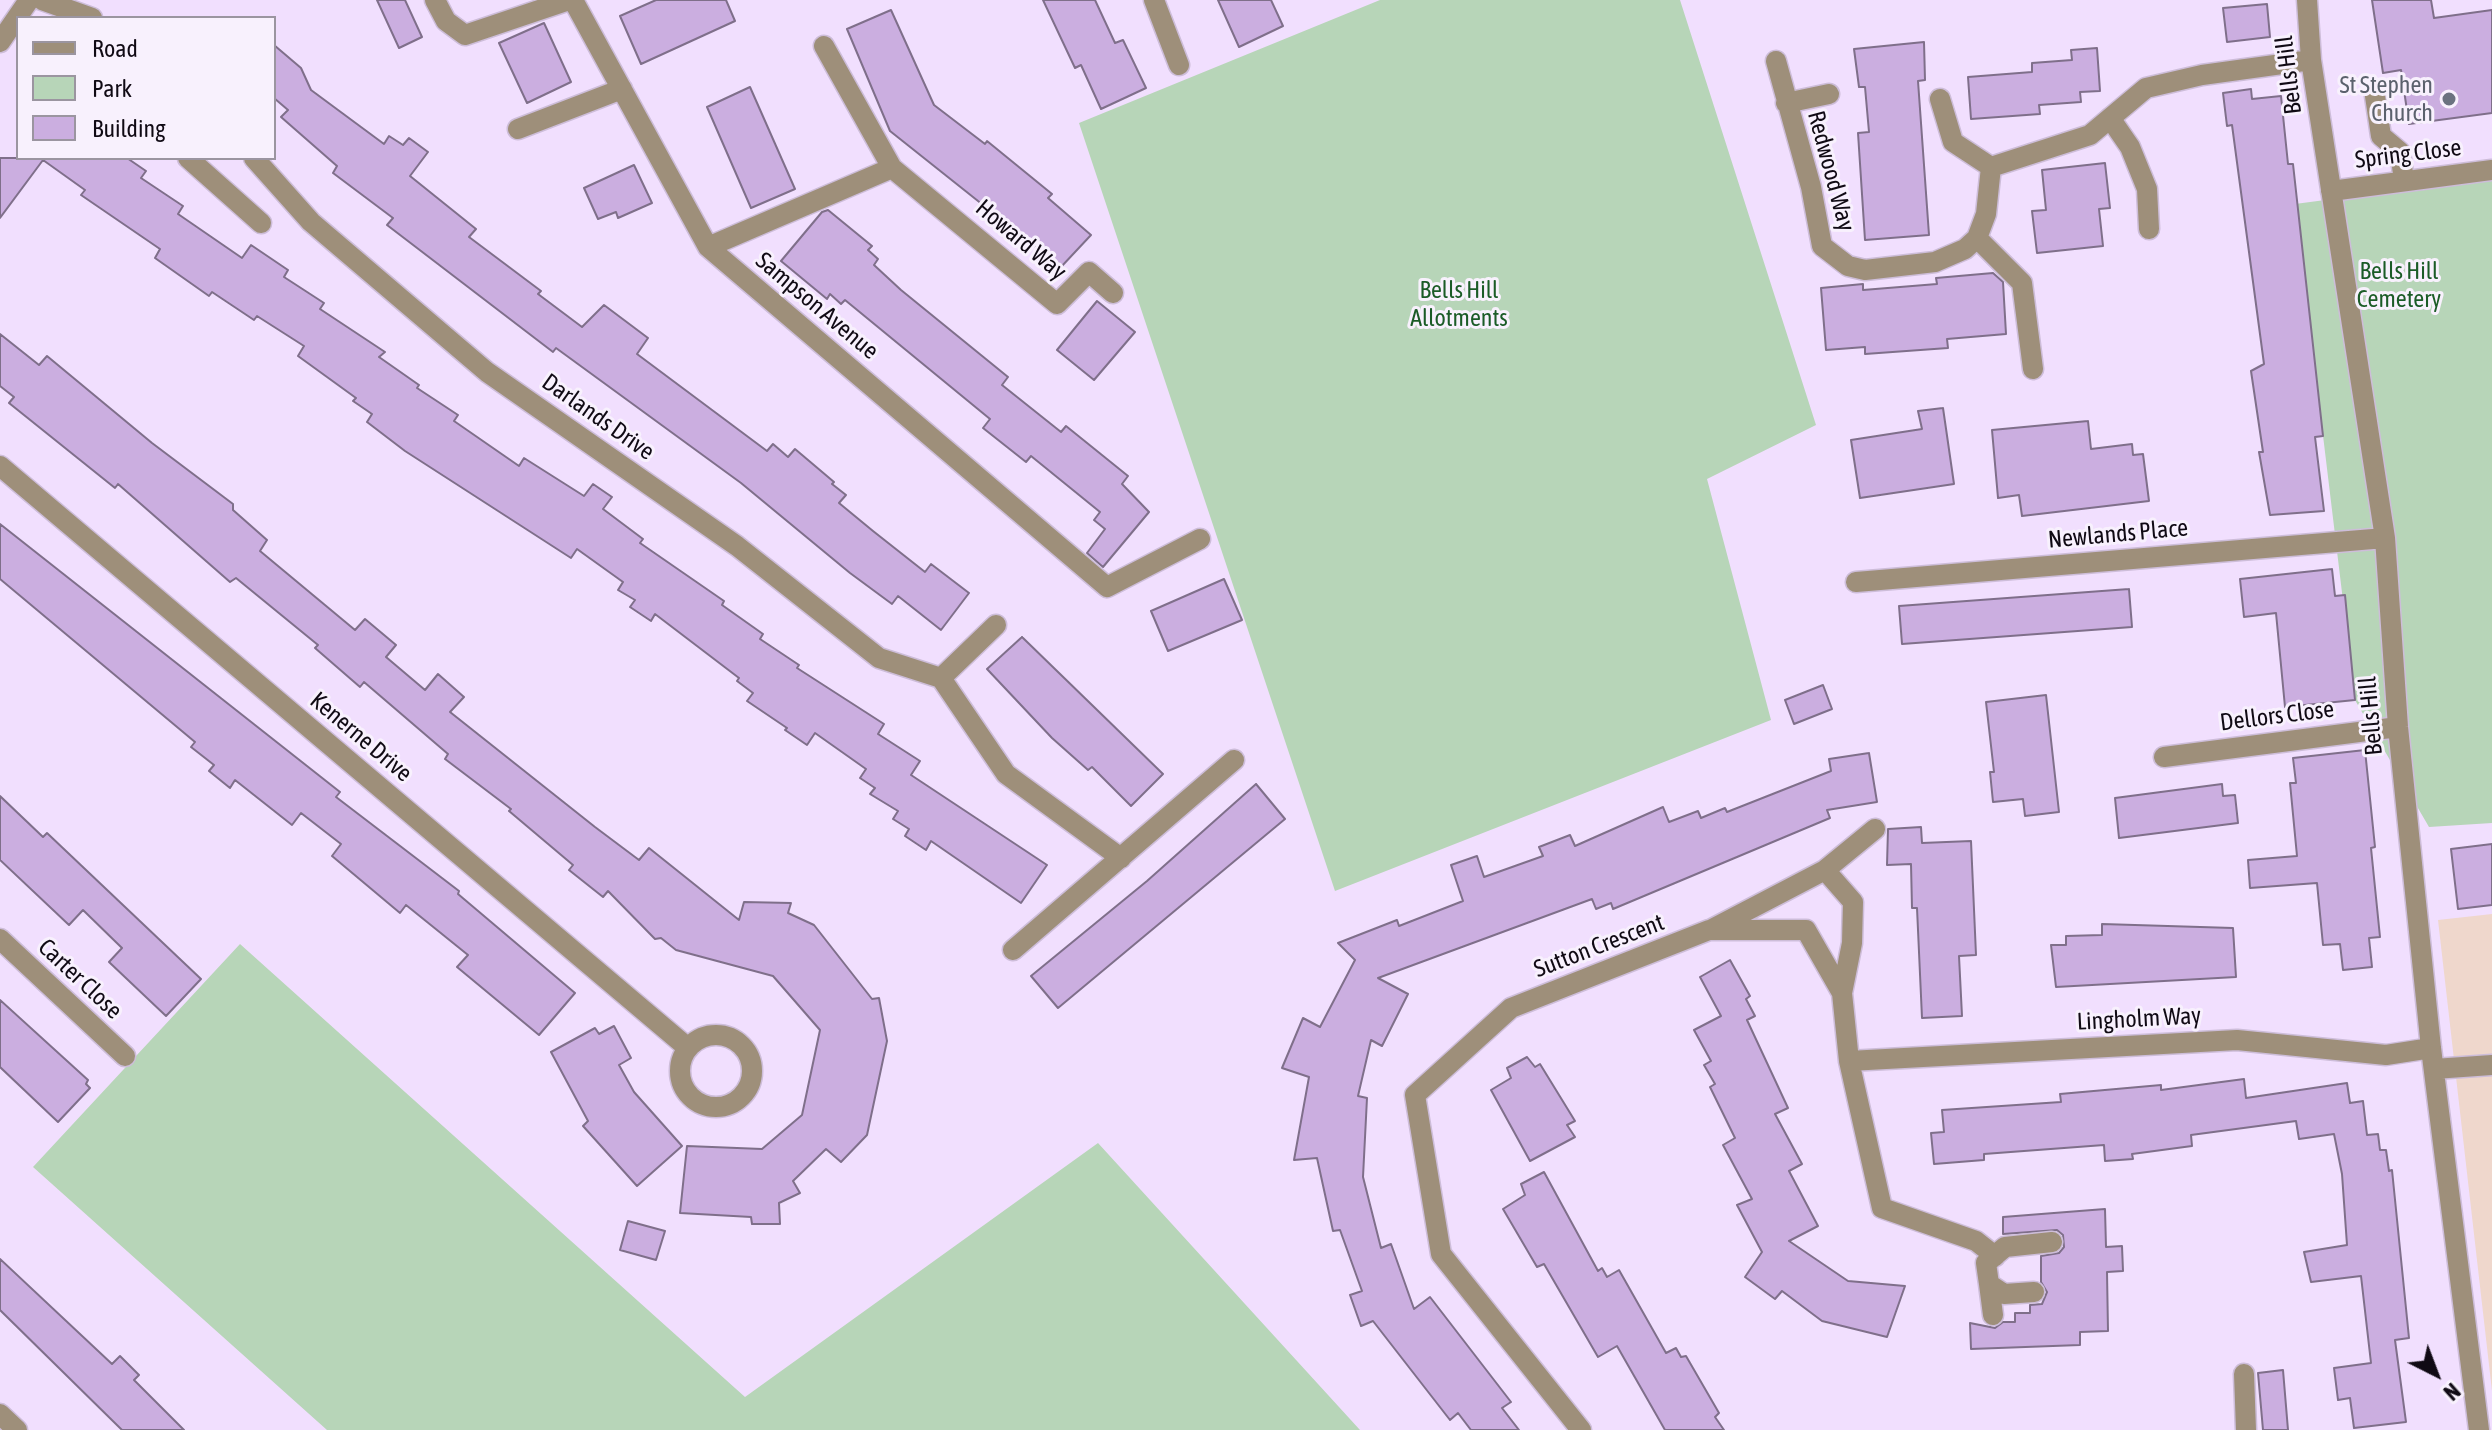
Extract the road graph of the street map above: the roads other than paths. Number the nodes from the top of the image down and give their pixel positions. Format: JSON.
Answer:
{"nodes":[{"id":1,"x":42,"y":0,"type":"edge"},
{"id":2,"x":435,"y":0,"type":"edge"},
{"id":3,"x":571,"y":0,"type":"edge"},
{"id":4,"x":1154,"y":0,"type":"edge"},
{"id":5,"x":2307,"y":0,"type":"edge"},
{"id":6,"x":86,"y":16,"type":"edge"},
{"id":7,"x":16,"y":19,"type":"edge"},
{"id":8,"x":0,"y":42,"type":"edge"},
{"id":9,"x":824,"y":46,"type":"dead end"},
{"id":10,"x":2311,"y":60,"type":"junction"},
{"id":11,"x":1776,"y":61,"type":"dead end"},
{"id":12,"x":1179,"y":65,"type":"dead end"},
{"id":13,"x":622,"y":89,"type":"junction"},
{"id":14,"x":1829,"y":94,"type":"dead end"},
{"id":15,"x":2375,"y":96,"type":"dead end"},
{"id":16,"x":1940,"y":99,"type":"dead end"},
{"id":17,"x":1786,"y":103,"type":"junction"},
{"id":18,"x":2110,"y":118,"type":"junction"},
{"id":19,"x":518,"y":129,"type":"dead end"},
{"id":20,"x":195,"y":160,"type":"edge"},
{"id":21,"x":256,"y":160,"type":"edge"},
{"id":22,"x":1991,"y":167,"type":"junction"},
{"id":23,"x":892,"y":168,"type":"junction"},
{"id":24,"x":2492,"y":170,"type":"edge"},
{"id":25,"x":2404,"y":181,"type":"junction"},
{"id":26,"x":2331,"y":191,"type":"junction"},
{"id":27,"x":261,"y":223,"type":"dead end"},
{"id":28,"x":2149,"y":229,"type":"dead end"},
{"id":29,"x":1977,"y":238,"type":"junction"},
{"id":30,"x":708,"y":247,"type":"junction"},
{"id":31,"x":1113,"y":293,"type":"dead end"},
{"id":32,"x":2033,"y":369,"type":"dead end"},
{"id":33,"x":0,"y":466,"type":"edge"},
{"id":34,"x":2385,"y":538,"type":"junction"},
{"id":35,"x":1200,"y":539,"type":"dead end"},
{"id":36,"x":1856,"y":582,"type":"dead end"},
{"id":37,"x":996,"y":625,"type":"dead end"},
{"id":38,"x":941,"y":678,"type":"junction"},
{"id":39,"x":2398,"y":727,"type":"junction"},
{"id":40,"x":2164,"y":757,"type":"dead end"},
{"id":41,"x":1234,"y":760,"type":"dead end"},
{"id":42,"x":1875,"y":829,"type":"dead end"},
{"id":43,"x":1121,"y":858,"type":"junction"},
{"id":44,"x":1825,"y":870,"type":"junction"},
{"id":45,"x":1709,"y":930,"type":"junction"},
{"id":46,"x":0,"y":939,"type":"edge"},
{"id":47,"x":1013,"y":950,"type":"dead end"},
{"id":48,"x":1842,"y":993,"type":"junction"},
{"id":49,"x":688,"y":1048,"type":"dead end"},
{"id":50,"x":125,"y":1056,"type":"dead end"},
{"id":51,"x":2432,"y":1059,"type":"junction"},
{"id":52,"x":1849,"y":1061,"type":"junction"},
{"id":53,"x":2492,"y":1065,"type":"edge"},
{"id":54,"x":2052,"y":1242,"type":"dead end"},
{"id":55,"x":1995,"y":1256,"type":"junction"},
{"id":56,"x":1989,"y":1284,"type":"junction"},
{"id":57,"x":2034,"y":1292,"type":"dead end"},
{"id":58,"x":1993,"y":1315,"type":"dead end"},
{"id":59,"x":2244,"y":1374,"type":"dead end"},
{"id":60,"x":0,"y":1414,"type":"edge"},
{"id":61,"x":17,"y":1430,"type":"edge"},
{"id":62,"x":1581,"y":1430,"type":"edge"},
{"id":63,"x":2246,"y":1430,"type":"edge"},
{"id":64,"x":2479,"y":1430,"type":"edge"}],
"edges":[{"from":1,"to":6,"type":"street"},
{"from":2,"to":3,"type":"street"},
{"from":3,"to":13,"type":"street","name":"Sampson Avenue"},
{"from":4,"to":12,"type":"street"},
{"from":5,"to":10,"type":"street","name":"Bells Hill"},
{"from":7,"to":8,"type":"street"},
{"from":9,"to":23,"type":"street","name":"Howard Way"},
{"from":10,"to":18,"type":"street"},
{"from":10,"to":26,"type":"street","name":"Bells Hill"},
{"from":11,"to":17,"type":"street","name":"Redwood Way"},
{"from":13,"to":19,"type":"street"},
{"from":13,"to":30,"type":"street","name":"Sampson Avenue"},
{"from":14,"to":17,"type":"street"},
{"from":15,"to":25,"type":"street"},
{"from":16,"to":22,"type":"street"},
{"from":17,"to":29,"type":"street","name":"Redwood Way"},
{"from":18,"to":22,"type":"street"},
{"from":18,"to":28,"type":"street"},
{"from":20,"to":27,"type":"street"},
{"from":21,"to":38,"type":"street","name":"Darlands Drive"},
{"from":22,"to":29,"type":"street"},
{"from":23,"to":30,"type":"street"},
{"from":23,"to":31,"type":"street","name":"Howard Way"},
{"from":24,"to":25,"type":"street","name":"Spring Close"},
{"from":25,"to":26,"type":"street","name":"Spring Close"},
{"from":26,"to":34,"type":"street","name":"Bells Hill"},
{"from":29,"to":32,"type":"street"},
{"from":30,"to":35,"type":"street","name":"Sampson Avenue"},
{"from":33,"to":49,"type":"street","name":"Kenerne Drive"},
{"from":34,"to":36,"type":"street","name":"Newlands Place"},
{"from":34,"to":39,"type":"street","name":"Bells Hill"},
{"from":37,"to":38,"type":"street"},
{"from":38,"to":43,"type":"street"},
{"from":39,"to":40,"type":"street","name":"Dellors Close"},
{"from":39,"to":51,"type":"street","name":"Bells Hill"},
{"from":41,"to":43,"type":"street"},
{"from":42,"to":44,"type":"street"},
{"from":43,"to":47,"type":"street"},
{"from":44,"to":45,"type":"street"},
{"from":44,"to":48,"type":"street"},
{"from":45,"to":48,"type":"street","name":"Sutton Crescent"},
{"from":45,"to":62,"type":"street","name":"Sutton Crescent"},
{"from":46,"to":50,"type":"street","name":"Carter Close"},
{"from":48,"to":52,"type":"street","name":"Sutton Crescent"},
{"from":51,"to":52,"type":"street","name":"Lingholm Way"},
{"from":51,"to":53,"type":"street","name":"Lingholm Way"},
{"from":51,"to":64,"type":"street","name":"Bells Hill"},
{"from":52,"to":55,"type":"street","name":"Sutton Crescent"},
{"from":54,"to":55,"type":"street"},
{"from":55,"to":56,"type":"street"},
{"from":56,"to":57,"type":"street"},
{"from":56,"to":58,"type":"street"},
{"from":59,"to":63,"type":"street"},
{"from":60,"to":61,"type":"street"}]}
